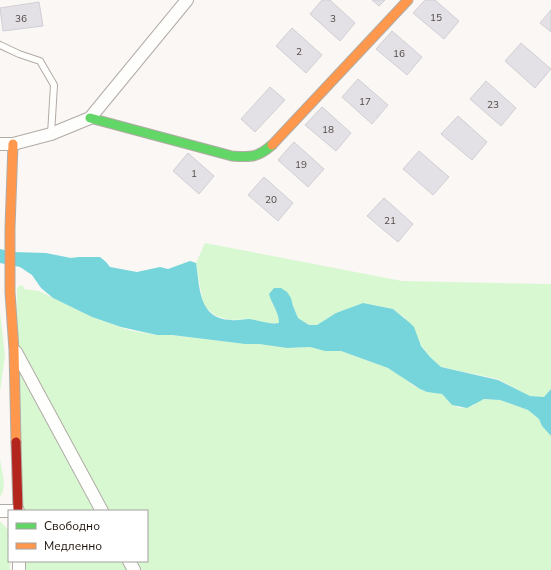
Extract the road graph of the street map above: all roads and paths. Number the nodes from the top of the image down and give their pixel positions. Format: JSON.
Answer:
{"nodes":[{"id":1,"x":187,"y":0,"type":"edge"},
{"id":2,"x":408,"y":0,"type":"edge"},
{"id":3,"x":0,"y":46,"type":"edge"},
{"id":4,"x":90,"y":118,"type":"junction"},
{"id":5,"x":51,"y":134,"type":"junction"},
{"id":6,"x":0,"y":144,"type":"edge"},
{"id":7,"x":13,"y":144,"type":"junction"},
{"id":8,"x":14,"y":350,"type":"junction"},
{"id":9,"x":18,"y":510,"type":"edge"},
{"id":10,"x":101,"y":510,"type":"edge"}],
"edges":[{"from":1,"to":4,"type":"street"},
{"from":2,"to":4,"type":"street"},
{"from":3,"to":5,"type":"lane"},
{"from":4,"to":5,"type":"street"},
{"from":5,"to":7,"type":"street"},
{"from":6,"to":7,"type":"street"},
{"from":7,"to":8,"type":"street"},
{"from":8,"to":9,"type":"street"},
{"from":8,"to":10,"type":"street"}]}
